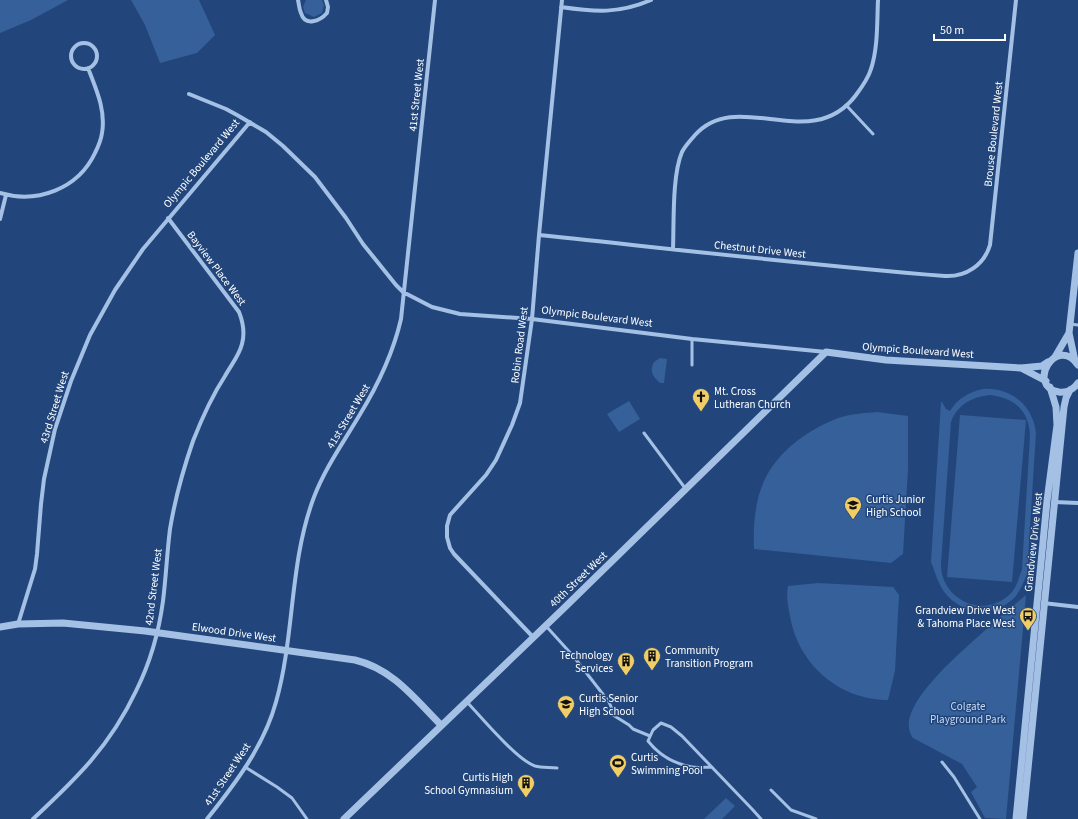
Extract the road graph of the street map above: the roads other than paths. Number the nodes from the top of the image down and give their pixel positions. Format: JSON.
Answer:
{"nodes":[{"id":1,"x":298,"y":0,"type":"edge"},
{"id":2,"x":326,"y":0,"type":"edge"},
{"id":3,"x":435,"y":0,"type":"edge"},
{"id":4,"x":562,"y":0,"type":"edge"},
{"id":5,"x":651,"y":0,"type":"edge"},
{"id":6,"x":878,"y":0,"type":"edge"},
{"id":7,"x":1016,"y":0,"type":"edge"},
{"id":8,"x":561,"y":7,"type":"junction"},
{"id":9,"x":88,"y":68,"type":"junction"},
{"id":10,"x":189,"y":94,"type":"dead end"},
{"id":11,"x":846,"y":105,"type":"junction"},
{"id":12,"x":250,"y":122,"type":"junction"},
{"id":13,"x":873,"y":134,"type":"dead end"},
{"id":14,"x":0,"y":193,"type":"edge"},
{"id":15,"x":6,"y":195,"type":"junction"},
{"id":16,"x":168,"y":218,"type":"junction"},
{"id":17,"x":0,"y":220,"type":"edge"},
{"id":18,"x":539,"y":235,"type":"junction"},
{"id":19,"x":673,"y":248,"type":"junction"},
{"id":20,"x":1078,"y":253,"type":"edge"},
{"id":21,"x":976,"y":266,"type":"joint"},
{"id":22,"x":403,"y":292,"type":"junction"},
{"id":23,"x":532,"y":319,"type":"junction"},
{"id":24,"x":1070,"y":324,"type":"junction"},
{"id":25,"x":1078,"y":325,"type":"edge"},
{"id":26,"x":244,"y":332,"type":"joint"},
{"id":27,"x":1069,"y":333,"type":"junction"},
{"id":28,"x":692,"y":339,"type":"junction"},
{"id":29,"x":826,"y":352,"type":"junction"},
{"id":30,"x":1055,"y":357,"type":"junction"},
{"id":31,"x":1048,"y":362,"type":"junction"},
{"id":32,"x":1077,"y":364,"type":"edge"},
{"id":33,"x":692,"y":365,"type":"dead end"},
{"id":34,"x":1021,"y":368,"type":"junction"},
{"id":35,"x":1078,"y":383,"type":"edge"},
{"id":36,"x":1048,"y":384,"type":"junction"},
{"id":37,"x":1070,"y":390,"type":"junction"},
{"id":38,"x":644,"y":433,"type":"dead end"},
{"id":39,"x":686,"y":490,"type":"junction"},
{"id":40,"x":1047,"y":501,"type":"junction"},
{"id":41,"x":1056,"y":502,"type":"junction"},
{"id":42,"x":1078,"y":503,"type":"edge"},
{"id":43,"x":1038,"y":602,"type":"junction"},
{"id":44,"x":1045,"y":603,"type":"junction"},
{"id":45,"x":1078,"y":607,"type":"edge"},
{"id":46,"x":18,"y":624,"type":"junction"},
{"id":47,"x":546,"y":626,"type":"junction"},
{"id":48,"x":0,"y":627,"type":"edge"},
{"id":49,"x":157,"y":632,"type":"junction"},
{"id":50,"x":534,"y":638,"type":"junction"},
{"id":51,"x":286,"y":650,"type":"junction"},
{"id":52,"x":466,"y":701,"type":"junction"},
{"id":53,"x":441,"y":725,"type":"junction"},
{"id":54,"x":650,"y":736,"type":"junction"},
{"id":55,"x":942,"y":762,"type":"dead end"},
{"id":56,"x":245,"y":767,"type":"junction"},
{"id":57,"x":712,"y":767,"type":"junction"},
{"id":58,"x":557,"y":768,"type":"dead end"},
{"id":59,"x":771,"y":790,"type":"dead end"},
{"id":60,"x":33,"y":819,"type":"edge"},
{"id":61,"x":207,"y":819,"type":"edge"},
{"id":62,"x":306,"y":819,"type":"edge"},
{"id":63,"x":344,"y":819,"type":"edge"},
{"id":64,"x":761,"y":819,"type":"edge"},
{"id":65,"x":816,"y":819,"type":"edge"},
{"id":66,"x":980,"y":819,"type":"edge"},
{"id":67,"x":1016,"y":819,"type":"edge"},
{"id":68,"x":1023,"y":819,"type":"edge"}],
"edges":[{"from":1,"to":2,"type":"street"},
{"from":3,"to":22,"type":"street","name":"41st Street West"},
{"from":4,"to":8,"type":"street","name":"Robin Road West"},
{"from":5,"to":8,"type":"street"},
{"from":6,"to":11,"type":"street"},
{"from":7,"to":21,"type":"street","name":"Brouse Boulevard West"},
{"from":8,"to":18,"type":"street","name":"Robin Road West"},
{"from":9,"to":9,"type":"street"},
{"from":9,"to":15,"type":"street"},
{"from":10,"to":12,"type":"street","name":"Olympic Boulevard West"},
{"from":11,"to":13,"type":"lane"},
{"from":11,"to":19,"type":"street"},
{"from":12,"to":16,"type":"street","name":"Olympic Boulevard West"},
{"from":12,"to":22,"type":"street","name":"Olympic Boulevard West"},
{"from":14,"to":15,"type":"street"},
{"from":15,"to":17,"type":"street"},
{"from":16,"to":26,"type":"street","name":"Bayview Place West"},
{"from":16,"to":46,"type":"street","name":"43rd Street West"},
{"from":18,"to":19,"type":"street","name":"Chestnut Drive West"},
{"from":18,"to":23,"type":"street","name":"Robin Road West"},
{"from":19,"to":21,"type":"street","name":"Chestnut Drive West"},
{"from":20,"to":24,"type":"street"},
{"from":22,"to":23,"type":"street","name":"Olympic Boulevard West"},
{"from":22,"to":51,"type":"street","name":"41st Street West"},
{"from":23,"to":28,"type":"street","name":"Olympic Boulevard West"},
{"from":23,"to":50,"type":"street","name":"Robin Road West"},
{"from":24,"to":25,"type":"lane"},
{"from":24,"to":27,"type":"street"},
{"from":26,"to":49,"type":"street","name":"42nd Street West"},
{"from":27,"to":30,"type":"street"},
{"from":27,"to":32,"type":"street"},
{"from":28,"to":29,"type":"street","name":"Olympic Boulevard West"},
{"from":28,"to":33,"type":"lane"},
{"from":29,"to":34,"type":"street","name":"Olympic Boulevard West"},
{"from":29,"to":39,"type":"street","name":"40th Street West"},
{"from":30,"to":31,"type":"street","name":"Olympic Boulevard West"},
{"from":30,"to":32,"type":"street"},
{"from":31,"to":34,"type":"street","name":"Olympic Boulevard West"},
{"from":31,"to":36,"type":"street"},
{"from":34,"to":36,"type":"street","name":"Olympic Boulevard West"},
{"from":35,"to":37,"type":"street"},
{"from":36,"to":37,"type":"street","name":"Olympic Boulevard West"},
{"from":36,"to":40,"type":"street","name":"Grandview Drive West"},
{"from":37,"to":41,"type":"street","name":"Grandview Drive West"},
{"from":38,"to":39,"type":"lane"},
{"from":39,"to":47,"type":"street","name":"40th Street West"},
{"from":40,"to":41,"type":"street"},
{"from":40,"to":43,"type":"street","name":"Grandview Drive West"},
{"from":41,"to":42,"type":"street"},
{"from":41,"to":44,"type":"street","name":"Grandview Drive West"},
{"from":43,"to":44,"type":"street"},
{"from":43,"to":67,"type":"street","name":"Grandview Drive West"},
{"from":44,"to":45,"type":"street"},
{"from":44,"to":68,"type":"street","name":"Grandview Drive West"},
{"from":46,"to":48,"type":"street","name":"Elwood Drive West"},
{"from":46,"to":49,"type":"street","name":"Elwood Drive West"},
{"from":47,"to":50,"type":"street","name":"40th Street West"},
{"from":47,"to":54,"type":"lane"},
{"from":49,"to":51,"type":"street","name":"Elwood Drive West"},
{"from":49,"to":60,"type":"street","name":"42nd Street West"},
{"from":50,"to":52,"type":"street","name":"40th Street West"},
{"from":51,"to":53,"type":"street","name":"Elwood Drive West"},
{"from":51,"to":56,"type":"street","name":"41st Street West"},
{"from":52,"to":53,"type":"street","name":"40th Street West"},
{"from":52,"to":58,"type":"lane"},
{"from":53,"to":63,"type":"street","name":"40th Street West"},
{"from":54,"to":57,"type":"lane"},
{"from":54,"to":57,"type":"lane"},
{"from":55,"to":66,"type":"lane"},
{"from":56,"to":61,"type":"street","name":"41st Street West"},
{"from":56,"to":62,"type":"lane"},
{"from":57,"to":64,"type":"lane"},
{"from":59,"to":65,"type":"lane"}]}
